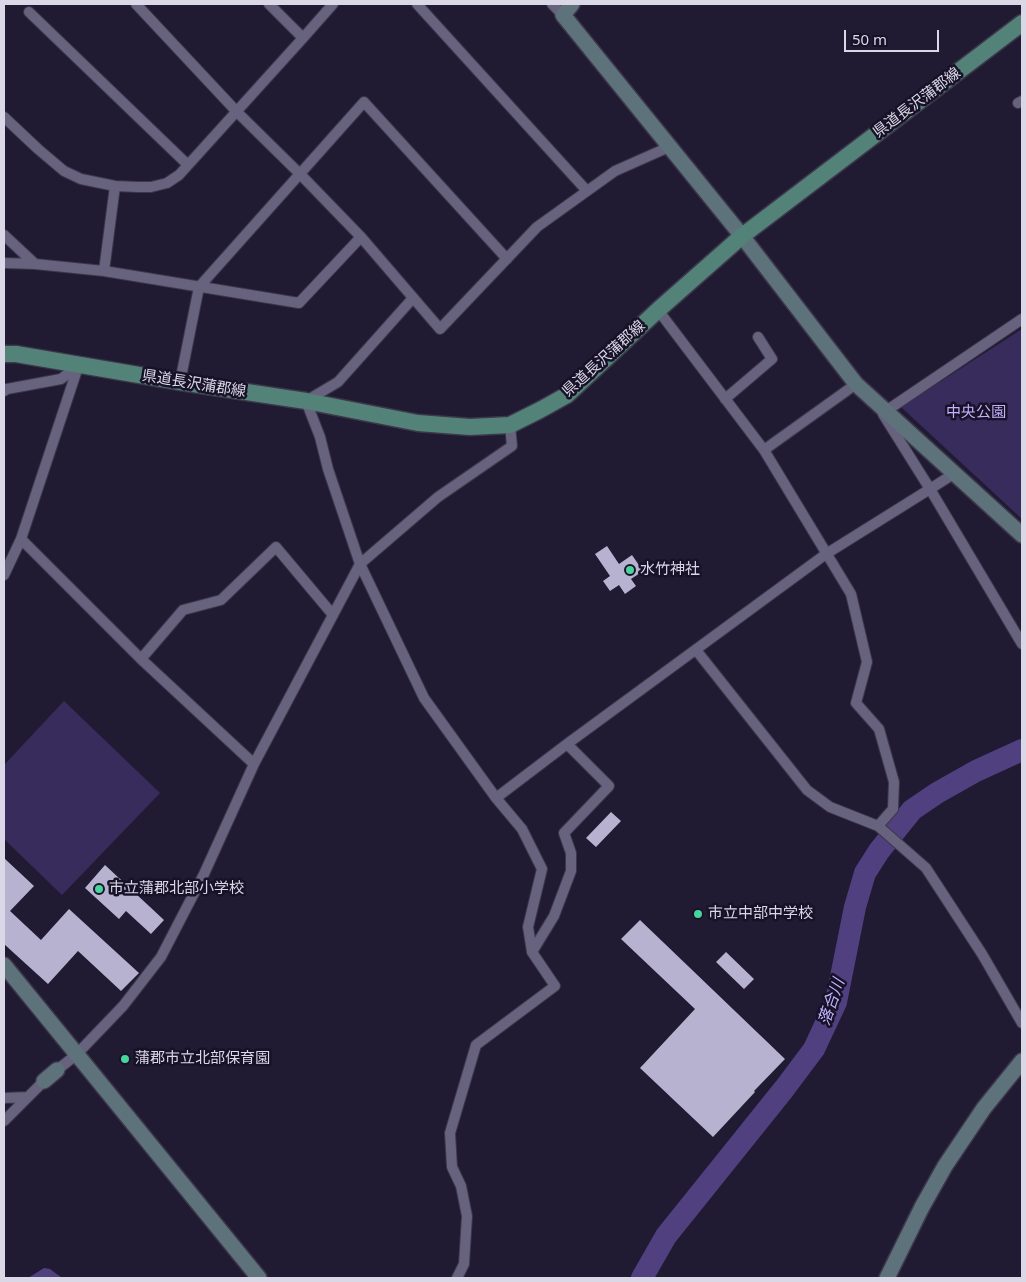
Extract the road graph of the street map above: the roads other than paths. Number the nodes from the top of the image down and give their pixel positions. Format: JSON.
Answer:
{"nodes":[{"id":1,"x":136,"y":4,"type":"edge"},
{"id":2,"x":270,"y":4,"type":"edge"},
{"id":3,"x":332,"y":4,"type":"edge"},
{"id":4,"x":417,"y":4,"type":"edge"},
{"id":5,"x":552,"y":4,"type":"edge"},
{"id":6,"x":567,"y":9,"type":"edge"},
{"id":7,"x":29,"y":12,"type":"dead end"},
{"id":8,"x":1022,"y":23,"type":"edge"},
{"id":9,"x":303,"y":38,"type":"junction"},
{"id":10,"x":237,"y":112,"type":"junction"},
{"id":11,"x":4,"y":117,"type":"edge"},
{"id":12,"x":669,"y":147,"type":"junction"},
{"id":13,"x":188,"y":165,"type":"junction"},
{"id":14,"x":300,"y":174,"type":"junction"},
{"id":15,"x":115,"y":186,"type":"junction"},
{"id":16,"x":587,"y":191,"type":"junction"},
{"id":17,"x":4,"y":235,"type":"edge"},
{"id":18,"x":742,"y":236,"type":"junction"},
{"id":19,"x":361,"y":237,"type":"junction"},
{"id":20,"x":507,"y":259,"type":"junction"},
{"id":21,"x":4,"y":263,"type":"edge"},
{"id":22,"x":35,"y":264,"type":"junction"},
{"id":23,"x":104,"y":271,"type":"junction"},
{"id":24,"x":199,"y":287,"type":"junction"},
{"id":25,"x":413,"y":298,"type":"junction"},
{"id":26,"x":658,"y":310,"type":"junction"},
{"id":27,"x":1022,"y":319,"type":"edge"},
{"id":28,"x":758,"y":337,"type":"dead end"},
{"id":29,"x":4,"y":354,"type":"edge"},
{"id":30,"x":79,"y":364,"type":"junction"},
{"id":31,"x":180,"y":382,"type":"junction"},
{"id":32,"x":856,"y":384,"type":"junction"},
{"id":33,"x":4,"y":391,"type":"edge"},
{"id":34,"x":725,"y":399,"type":"junction"},
{"id":35,"x":874,"y":401,"type":"junction"},
{"id":36,"x":306,"y":402,"type":"junction"},
{"id":37,"x":886,"y":411,"type":"junction"},
{"id":38,"x":510,"y":425,"type":"junction"},
{"id":39,"x":764,"y":450,"type":"junction"},
{"id":40,"x":955,"y":473,"type":"junction"},
{"id":41,"x":930,"y":489,"type":"junction"},
{"id":42,"x":1022,"y":535,"type":"edge"},
{"id":43,"x":21,"y":539,"type":"junction"},
{"id":44,"x":826,"y":554,"type":"junction"},
{"id":45,"x":360,"y":564,"type":"junction"},
{"id":46,"x":4,"y":574,"type":"edge"},
{"id":47,"x":333,"y":616,"type":"junction"},
{"id":48,"x":1022,"y":644,"type":"edge"},
{"id":49,"x":696,"y":650,"type":"junction"},
{"id":50,"x":141,"y":659,"type":"junction"},
{"id":51,"x":567,"y":744,"type":"junction"},
{"id":52,"x":254,"y":764,"type":"junction"},
{"id":53,"x":496,"y":798,"type":"junction"},
{"id":54,"x":879,"y":827,"type":"junction"},
{"id":55,"x":532,"y":952,"type":"junction"},
{"id":56,"x":4,"y":965,"type":"edge"},
{"id":57,"x":1022,"y":1023,"type":"edge"},
{"id":58,"x":76,"y":1055,"type":"junction"},
{"id":59,"x":1022,"y":1061,"type":"edge"},
{"id":60,"x":57,"y":1070,"type":"joint"},
{"id":61,"x":44,"y":1081,"type":"joint"},
{"id":62,"x":4,"y":1098,"type":"edge"},
{"id":63,"x":27,"y":1098,"type":"junction"},
{"id":64,"x":4,"y":1121,"type":"edge"},
{"id":65,"x":259,"y":1278,"type":"edge"},
{"id":66,"x":457,"y":1278,"type":"edge"},
{"id":67,"x":887,"y":1278,"type":"edge"}],
"edges":[{"from":1,"to":10,"type":"street"},
{"from":2,"to":9,"type":"street"},
{"from":3,"to":9,"type":"street"},
{"from":4,"to":16,"type":"street"},
{"from":5,"to":6,"type":"street"},
{"from":6,"to":12,"type":"street"},
{"from":7,"to":13,"type":"street"},
{"from":8,"to":18,"type":"main road","name":"県道長沢蒲郡線"},
{"from":9,"to":10,"type":"street"},
{"from":10,"to":13,"type":"street"},
{"from":10,"to":14,"type":"street"},
{"from":11,"to":15,"type":"street"},
{"from":12,"to":16,"type":"street"},
{"from":12,"to":18,"type":"street"},
{"from":13,"to":15,"type":"street"},
{"from":14,"to":19,"type":"street"},
{"from":14,"to":20,"type":"street"},
{"from":14,"to":24,"type":"street"},
{"from":15,"to":23,"type":"street"},
{"from":16,"to":20,"type":"street"},
{"from":17,"to":22,"type":"street"},
{"from":18,"to":26,"type":"main road","name":"県道長沢蒲郡線"},
{"from":18,"to":32,"type":"street"},
{"from":19,"to":24,"type":"street"},
{"from":19,"to":25,"type":"street"},
{"from":20,"to":25,"type":"street"},
{"from":21,"to":22,"type":"street"},
{"from":22,"to":23,"type":"street"},
{"from":23,"to":24,"type":"street"},
{"from":24,"to":31,"type":"street"},
{"from":25,"to":36,"type":"street"},
{"from":26,"to":34,"type":"street"},
{"from":26,"to":38,"type":"main road","name":"県道長沢蒲郡線"},
{"from":27,"to":37,"type":"street"},
{"from":28,"to":34,"type":"street"},
{"from":29,"to":30,"type":"main road","name":"県道長沢蒲郡線"},
{"from":30,"to":31,"type":"main road","name":"県道長沢蒲郡線"},
{"from":30,"to":33,"type":"street"},
{"from":30,"to":43,"type":"street"},
{"from":31,"to":36,"type":"main road","name":"県道長沢蒲郡線"},
{"from":32,"to":35,"type":"street"},
{"from":32,"to":39,"type":"street"},
{"from":34,"to":39,"type":"street"},
{"from":35,"to":37,"type":"street"},
{"from":35,"to":41,"type":"street"},
{"from":36,"to":38,"type":"main road","name":"県道長沢蒲郡線"},
{"from":36,"to":45,"type":"street"},
{"from":37,"to":40,"type":"street"},
{"from":38,"to":45,"type":"street"},
{"from":39,"to":44,"type":"street"},
{"from":40,"to":41,"type":"street"},
{"from":40,"to":42,"type":"street"},
{"from":41,"to":44,"type":"street"},
{"from":41,"to":48,"type":"street"},
{"from":43,"to":46,"type":"street"},
{"from":43,"to":50,"type":"street"},
{"from":44,"to":49,"type":"street"},
{"from":44,"to":54,"type":"street"},
{"from":45,"to":47,"type":"street"},
{"from":45,"to":53,"type":"street"},
{"from":47,"to":50,"type":"street"},
{"from":47,"to":52,"type":"street"},
{"from":49,"to":51,"type":"street"},
{"from":49,"to":54,"type":"street"},
{"from":50,"to":52,"type":"street"},
{"from":51,"to":53,"type":"street"},
{"from":51,"to":55,"type":"street"},
{"from":52,"to":58,"type":"street"},
{"from":53,"to":55,"type":"street"},
{"from":54,"to":57,"type":"street"},
{"from":55,"to":66,"type":"street"},
{"from":56,"to":58,"type":"street"},
{"from":58,"to":60,"type":"street"},
{"from":58,"to":65,"type":"street"},
{"from":59,"to":67,"type":"street"},
{"from":60,"to":61,"type":"street"},
{"from":61,"to":63,"type":"street"},
{"from":62,"to":63,"type":"street"},
{"from":63,"to":64,"type":"street"}]}
